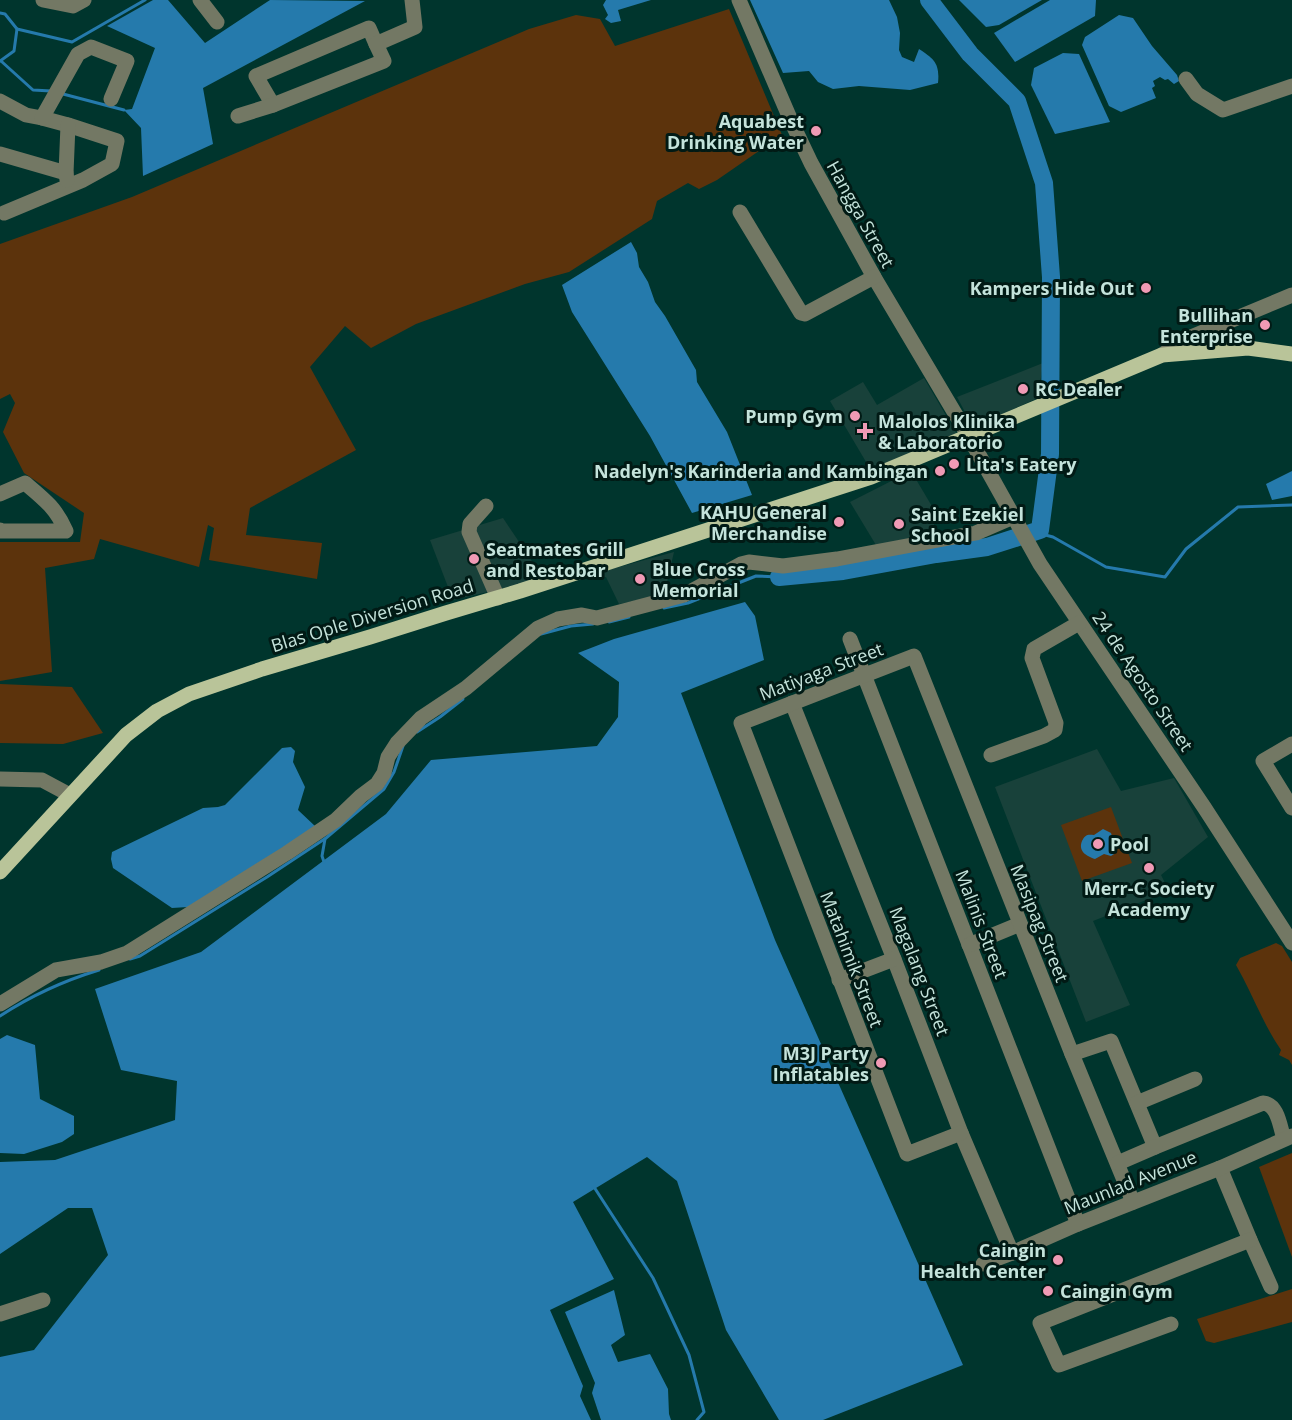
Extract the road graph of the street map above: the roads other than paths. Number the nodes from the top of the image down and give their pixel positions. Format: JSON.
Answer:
{"nodes":[{"id":1,"x":43,"y":0,"type":"edge"},
{"id":2,"x":84,"y":0,"type":"edge"},
{"id":3,"x":200,"y":0,"type":"edge"},
{"id":4,"x":412,"y":0,"type":"edge"},
{"id":5,"x":739,"y":0,"type":"edge"},
{"id":6,"x":217,"y":22,"type":"dead end"},
{"id":7,"x":376,"y":44,"type":"junction"},
{"id":8,"x":1186,"y":79,"type":"dead end"},
{"id":9,"x":1292,"y":86,"type":"edge"},
{"id":10,"x":111,"y":99,"type":"dead end"},
{"id":11,"x":1,"y":105,"type":"edge"},
{"id":12,"x":273,"y":105,"type":"junction"},
{"id":13,"x":238,"y":116,"type":"dead end"},
{"id":14,"x":42,"y":118,"type":"junction"},
{"id":15,"x":69,"y":124,"type":"junction"},
{"id":16,"x":0,"y":154,"type":"edge"},
{"id":17,"x":67,"y":179,"type":"junction"},
{"id":18,"x":740,"y":212,"type":"dead end"},
{"id":19,"x":3,"y":213,"type":"dead end"},
{"id":20,"x":874,"y":277,"type":"junction"},
{"id":21,"x":1292,"y":295,"type":"edge"},
{"id":22,"x":1292,"y":354,"type":"edge"},
{"id":23,"x":1162,"y":355,"type":"junction"},
{"id":24,"x":969,"y":437,"type":"junction"},
{"id":25,"x":0,"y":494,"type":"edge"},
{"id":26,"x":486,"y":506,"type":"dead end"},
{"id":27,"x":1015,"y":521,"type":"junction"},
{"id":28,"x":0,"y":530,"type":"edge"},
{"id":29,"x":498,"y":598,"type":"junction"},
{"id":30,"x":1080,"y":623,"type":"junction"},
{"id":31,"x":850,"y":639,"type":"dead end"},
{"id":32,"x":914,"y":656,"type":"joint"},
{"id":33,"x":864,"y":675,"type":"junction"},
{"id":34,"x":792,"y":703,"type":"junction"},
{"id":35,"x":741,"y":723,"type":"joint"},
{"id":36,"x":1292,"y":744,"type":"edge"},
{"id":37,"x":991,"y":755,"type":"dead end"},
{"id":38,"x":0,"y":779,"type":"edge"},
{"id":39,"x":70,"y":795,"type":"junction"},
{"id":40,"x":1292,"y":808,"type":"edge"},
{"id":41,"x":0,"y":872,"type":"edge"},
{"id":42,"x":1020,"y":924,"type":"junction"},
{"id":43,"x":1292,"y":943,"type":"edge"},
{"id":44,"x":969,"y":945,"type":"junction"},
{"id":45,"x":894,"y":959,"type":"junction"},
{"id":46,"x":839,"y":980,"type":"junction"},
{"id":47,"x":0,"y":1004,"type":"edge"},
{"id":48,"x":1071,"y":1054,"type":"junction"},
{"id":49,"x":1194,"y":1079,"type":"dead end"},
{"id":50,"x":1137,"y":1103,"type":"junction"},
{"id":51,"x":961,"y":1133,"type":"junction"},
{"id":52,"x":1288,"y":1138,"type":"edge"},
{"id":53,"x":1155,"y":1147,"type":"junction"},
{"id":54,"x":1118,"y":1163,"type":"junction"},
{"id":55,"x":1220,"y":1168,"type":"junction"},
{"id":56,"x":1133,"y":1202,"type":"junction"},
{"id":57,"x":1078,"y":1224,"type":"junction"},
{"id":58,"x":1250,"y":1240,"type":"junction"},
{"id":59,"x":1012,"y":1253,"type":"junction"},
{"id":60,"x":983,"y":1264,"type":"dead end"},
{"id":61,"x":1271,"y":1287,"type":"dead end"},
{"id":62,"x":42,"y":1300,"type":"dead end"},
{"id":63,"x":0,"y":1314,"type":"edge"},
{"id":64,"x":1171,"y":1324,"type":"dead end"}],
"edges":[{"from":1,"to":2,"type":"street"},
{"from":3,"to":6,"type":"street"},
{"from":4,"to":7,"type":"street"},
{"from":5,"to":20,"type":"street","name":"Hangga Street"},
{"from":7,"to":12,"type":"street"},
{"from":7,"to":12,"type":"street"},
{"from":8,"to":9,"type":"street"},
{"from":10,"to":14,"type":"street"},
{"from":11,"to":14,"type":"street"},
{"from":12,"to":13,"type":"street"},
{"from":14,"to":15,"type":"street"},
{"from":15,"to":17,"type":"street"},
{"from":15,"to":17,"type":"street"},
{"from":16,"to":17,"type":"street"},
{"from":17,"to":19,"type":"street"},
{"from":18,"to":20,"type":"street"},
{"from":20,"to":24,"type":"street","name":"Hangga Street"},
{"from":21,"to":23,"type":"street"},
{"from":22,"to":23,"type":"main road","name":"Blas Ople Diversion Road"},
{"from":23,"to":24,"type":"main road","name":"Blas Ople Diversion Road"},
{"from":24,"to":27,"type":"street","name":"24 de Agosto Street"},
{"from":24,"to":29,"type":"main road","name":"Blas Ople Diversion Road"},
{"from":25,"to":28,"type":"street"},
{"from":26,"to":29,"type":"street"},
{"from":27,"to":30,"type":"street","name":"24 de Agosto Street"},
{"from":27,"to":47,"type":"street"},
{"from":29,"to":39,"type":"main road","name":"Blas Ople Diversion Road"},
{"from":30,"to":37,"type":"street"},
{"from":30,"to":43,"type":"street","name":"24 de Agosto Street"},
{"from":31,"to":33,"type":"street","name":"Malinis Street"},
{"from":32,"to":33,"type":"street","name":"Matiyaga Street"},
{"from":32,"to":42,"type":"street","name":"Masipag Street"},
{"from":33,"to":34,"type":"street","name":"Matiyaga Street"},
{"from":33,"to":44,"type":"street","name":"Malinis Street"},
{"from":34,"to":35,"type":"street","name":"Matiyaga Street"},
{"from":34,"to":45,"type":"street","name":"Magalang Street"},
{"from":35,"to":46,"type":"street","name":"Matahimik Street"},
{"from":36,"to":40,"type":"street"},
{"from":38,"to":39,"type":"street"},
{"from":39,"to":41,"type":"main road","name":"Blas Ople Diversion Road"},
{"from":42,"to":44,"type":"street"},
{"from":42,"to":48,"type":"street","name":"Masipag Street"},
{"from":44,"to":57,"type":"street","name":"Malinis Street"},
{"from":45,"to":46,"type":"street"},
{"from":45,"to":51,"type":"street","name":"Magalang Street"},
{"from":46,"to":51,"type":"street","name":"Matahimik Street"},
{"from":48,"to":50,"type":"street"},
{"from":48,"to":54,"type":"street","name":"Masipag Street"},
{"from":49,"to":50,"type":"street"},
{"from":50,"to":53,"type":"street"},
{"from":51,"to":59,"type":"street","name":"Magalang Street"},
{"from":52,"to":53,"type":"street"},
{"from":52,"to":55,"type":"street","name":"Maunlad Avenue"},
{"from":53,"to":54,"type":"street"},
{"from":54,"to":56,"type":"street","name":"Masipag Street"},
{"from":55,"to":56,"type":"street","name":"Maunlad Avenue"},
{"from":55,"to":58,"type":"street"},
{"from":56,"to":57,"type":"street","name":"Maunlad Avenue"},
{"from":57,"to":59,"type":"street","name":"Maunlad Avenue"},
{"from":58,"to":61,"type":"street"},
{"from":58,"to":64,"type":"street"},
{"from":59,"to":60,"type":"street","name":"Maunlad Avenue"},
{"from":62,"to":63,"type":"street"}]}
